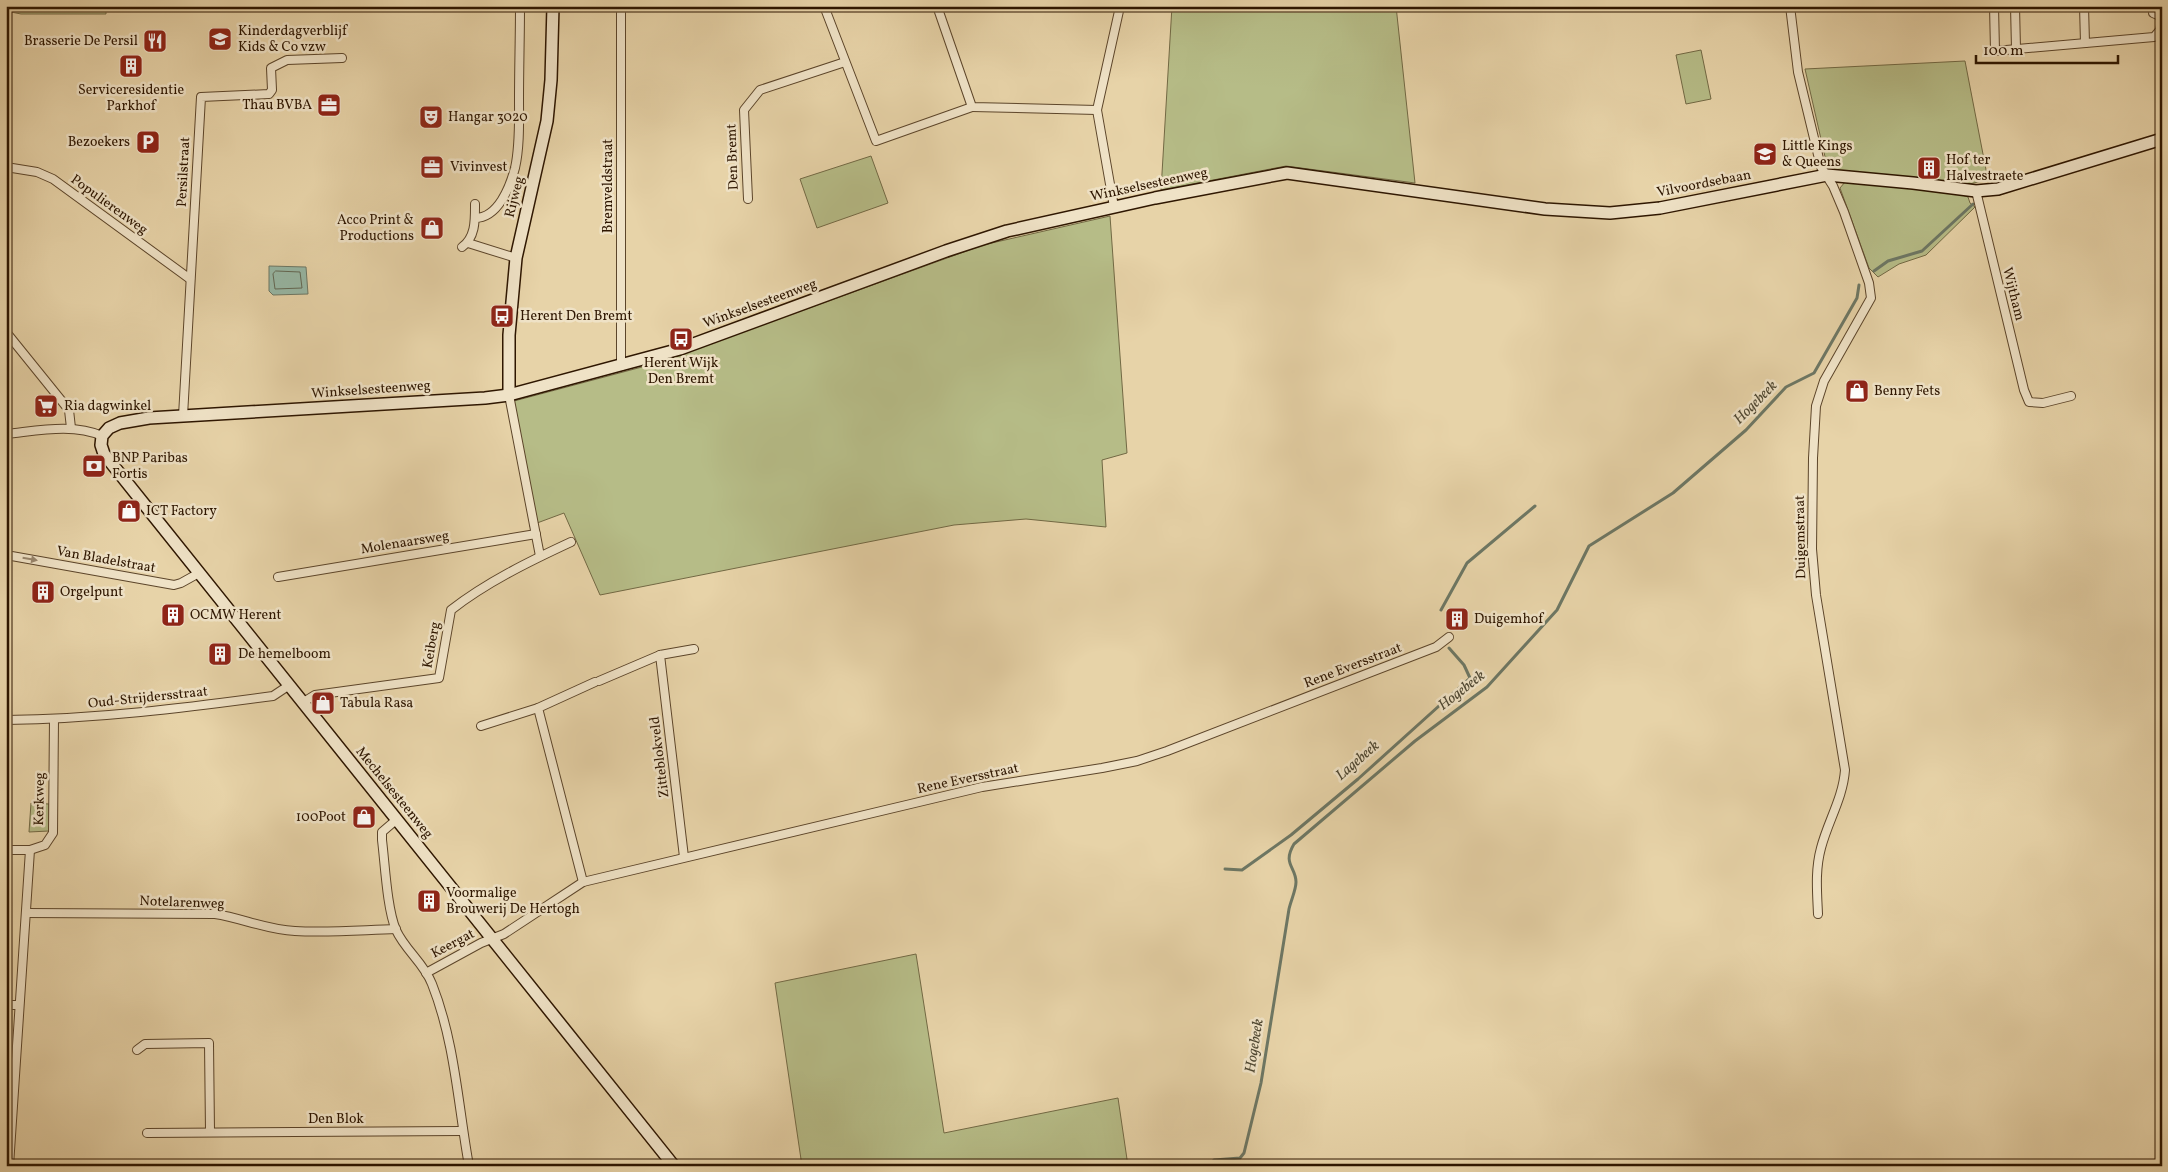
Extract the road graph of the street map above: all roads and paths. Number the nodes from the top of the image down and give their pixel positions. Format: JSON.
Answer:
{"nodes":[{"id":1,"x":520,"y":6,"type":"edge"},
{"id":2,"x":553,"y":6,"type":"edge"},
{"id":3,"x":621,"y":6,"type":"edge"},
{"id":4,"x":824,"y":6,"type":"edge"},
{"id":5,"x":937,"y":6,"type":"edge"},
{"id":6,"x":1117,"y":6,"type":"edge"},
{"id":7,"x":1790,"y":6,"type":"edge"},
{"id":8,"x":1994,"y":6,"type":"edge"},
{"id":9,"x":2015,"y":6,"type":"edge"},
{"id":10,"x":2084,"y":6,"type":"edge"},
{"id":11,"x":2153,"y":6,"type":"edge"},
{"id":12,"x":2162,"y":19,"type":"edge"},
{"id":13,"x":2085,"y":43,"type":"junction"},
{"id":14,"x":2016,"y":49,"type":"junction"},
{"id":15,"x":342,"y":58,"type":"dead end"},
{"id":16,"x":845,"y":62,"type":"junction"},
{"id":17,"x":972,"y":107,"type":"junction"},
{"id":18,"x":1097,"y":110,"type":"junction"},
{"id":19,"x":2162,"y":139,"type":"edge"},
{"id":20,"x":6,"y":167,"type":"edge"},
{"id":21,"x":1827,"y":175,"type":"junction"},
{"id":22,"x":1424,"y":191,"type":"joint"},
{"id":23,"x":1976,"y":191,"type":"junction"},
{"id":24,"x":748,"y":199,"type":"dead end"},
{"id":25,"x":475,"y":204,"type":"dead end"},
{"id":26,"x":1114,"y":207,"type":"junction"},
{"id":27,"x":475,"y":218,"type":"junction"},
{"id":28,"x":516,"y":258,"type":"junction"},
{"id":29,"x":190,"y":279,"type":"junction"},
{"id":30,"x":6,"y":332,"type":"edge"},
{"id":31,"x":621,"y":366,"type":"junction"},
{"id":32,"x":509,"y":395,"type":"junction"},
{"id":33,"x":2071,"y":396,"type":"dead end"},
{"id":34,"x":184,"y":416,"type":"junction"},
{"id":35,"x":71,"y":428,"type":"junction"},
{"id":36,"x":6,"y":434,"type":"edge"},
{"id":37,"x":102,"y":436,"type":"junction"},
{"id":38,"x":536,"y":534,"type":"junction"},
{"id":39,"x":570,"y":542,"type":"dead end"},
{"id":40,"x":6,"y":555,"type":"edge"},
{"id":41,"x":540,"y":556,"type":"junction"},
{"id":42,"x":199,"y":573,"type":"junction"},
{"id":43,"x":278,"y":577,"type":"dead end"},
{"id":44,"x":1449,"y":637,"type":"dead end"},
{"id":45,"x":694,"y":648,"type":"dead end"},
{"id":46,"x":660,"y":655,"type":"junction"},
{"id":47,"x":288,"y":686,"type":"junction"},
{"id":48,"x":302,"y":703,"type":"junction"},
{"id":49,"x":538,"y":708,"type":"junction"},
{"id":50,"x":54,"y":719,"type":"junction"},
{"id":51,"x":6,"y":720,"type":"edge"},
{"id":52,"x":481,"y":726,"type":"dead end"},
{"id":53,"x":396,"y":820,"type":"junction"},
{"id":54,"x":6,"y":850,"type":"edge"},
{"id":55,"x":30,"y":850,"type":"junction"},
{"id":56,"x":684,"y":856,"type":"junction"},
{"id":57,"x":583,"y":882,"type":"junction"},
{"id":58,"x":26,"y":913,"type":"junction"},
{"id":59,"x":1818,"y":914,"type":"dead end"},
{"id":60,"x":396,"y":929,"type":"junction"},
{"id":61,"x":491,"y":939,"type":"junction"},
{"id":62,"x":426,"y":973,"type":"junction"},
{"id":63,"x":6,"y":1005,"type":"edge"},
{"id":64,"x":19,"y":1005,"type":"junction"},
{"id":65,"x":137,"y":1050,"type":"dead end"},
{"id":66,"x":462,"y":1131,"type":"junction"},
{"id":67,"x":210,"y":1132,"type":"junction"},
{"id":68,"x":147,"y":1133,"type":"dead end"},
{"id":69,"x":9,"y":1166,"type":"edge"},
{"id":70,"x":469,"y":1166,"type":"edge"},
{"id":71,"x":674,"y":1166,"type":"edge"}],
"edges":[{"from":1,"to":27,"type":"street"},
{"from":2,"to":28,"type":"street","name":"Rijweg"},
{"from":3,"to":31,"type":"street","name":"Bremveldstraat"},
{"from":4,"to":16,"type":"street"},
{"from":5,"to":17,"type":"street"},
{"from":6,"to":18,"type":"street"},
{"from":7,"to":21,"type":"street","name":"Duigemstraat"},
{"from":8,"to":14,"type":"street"},
{"from":9,"to":14,"type":"street"},
{"from":10,"to":13,"type":"street"},
{"from":11,"to":12,"type":"street"},
{"from":12,"to":13,"type":"street"},
{"from":13,"to":14,"type":"street"},
{"from":15,"to":29,"type":"street","name":"Persilstraat"},
{"from":16,"to":17,"type":"street"},
{"from":16,"to":24,"type":"street","name":"Den Bremt"},
{"from":17,"to":18,"type":"street"},
{"from":18,"to":26,"type":"street"},
{"from":19,"to":23,"type":"street","name":"Vilvoordsebaan"},
{"from":20,"to":29,"type":"street","name":"Populierenweg"},
{"from":21,"to":22,"type":"street","name":"Vilvoordsebaan"},
{"from":21,"to":23,"type":"street","name":"Vilvoordsebaan"},
{"from":21,"to":59,"type":"street","name":"Duigemstraat"},
{"from":22,"to":26,"type":"street","name":"Winkselsesteenweg"},
{"from":23,"to":33,"type":"street","name":"Wijtham"},
{"from":25,"to":27,"type":"street"},
{"from":26,"to":31,"type":"street","name":"Winkselsesteenweg"},
{"from":27,"to":28,"type":"street"},
{"from":28,"to":32,"type":"street","name":"Rijweg"},
{"from":29,"to":34,"type":"street","name":"Persilstraat"},
{"from":30,"to":35,"type":"street"},
{"from":31,"to":32,"type":"street","name":"Winkselsesteenweg"},
{"from":32,"to":34,"type":"street","name":"Winkselsesteenweg"},
{"from":32,"to":38,"type":"street"},
{"from":34,"to":37,"type":"street","name":"Winkselsesteenweg"},
{"from":35,"to":36,"type":"street"},
{"from":35,"to":37,"type":"street"},
{"from":37,"to":42,"type":"street","name":"Mechelsesteenweg"},
{"from":38,"to":41,"type":"street"},
{"from":38,"to":43,"type":"street","name":"Molenaarsweg"},
{"from":39,"to":41,"type":"street","name":"Keiberg"},
{"from":40,"to":42,"type":"street","name":"Van Bladelstraat","one_way":true},
{"from":41,"to":48,"type":"street","name":"Keiberg"},
{"from":42,"to":47,"type":"street","name":"Mechelsesteenweg"},
{"from":44,"to":56,"type":"street","name":"Rene Eversstraat"},
{"from":45,"to":46,"type":"street"},
{"from":46,"to":49,"type":"street"},
{"from":46,"to":56,"type":"street","name":"Zitteblokveld"},
{"from":47,"to":48,"type":"street","name":"Mechelsesteenweg"},
{"from":47,"to":50,"type":"street","name":"Oud-Strijdersstraat"},
{"from":48,"to":53,"type":"street","name":"Mechelsesteenweg"},
{"from":49,"to":52,"type":"street"},
{"from":49,"to":57,"type":"street"},
{"from":50,"to":51,"type":"street","name":"Oud-Strijdersstraat"},
{"from":50,"to":55,"type":"street","name":"Kerkweg"},
{"from":53,"to":60,"type":"street"},
{"from":53,"to":61,"type":"street","name":"Mechelsesteenweg"},
{"from":54,"to":55,"type":"street"},
{"from":55,"to":58,"type":"street"},
{"from":56,"to":57,"type":"street","name":"Rene Eversstraat"},
{"from":57,"to":61,"type":"street","name":"Rene Eversstraat"},
{"from":58,"to":60,"type":"street","name":"Notelarenweg"},
{"from":58,"to":64,"type":"street"},
{"from":60,"to":62,"type":"street"},
{"from":61,"to":62,"type":"street","name":"Keergat"},
{"from":61,"to":71,"type":"street","name":"Mechelsesteenweg"},
{"from":62,"to":66,"type":"street"},
{"from":63,"to":64,"type":"street"},
{"from":64,"to":69,"type":"street"},
{"from":65,"to":67,"type":"street"},
{"from":66,"to":67,"type":"street","name":"Den Blok"},
{"from":66,"to":70,"type":"street"},
{"from":67,"to":68,"type":"street","name":"Den Blok"}]}
